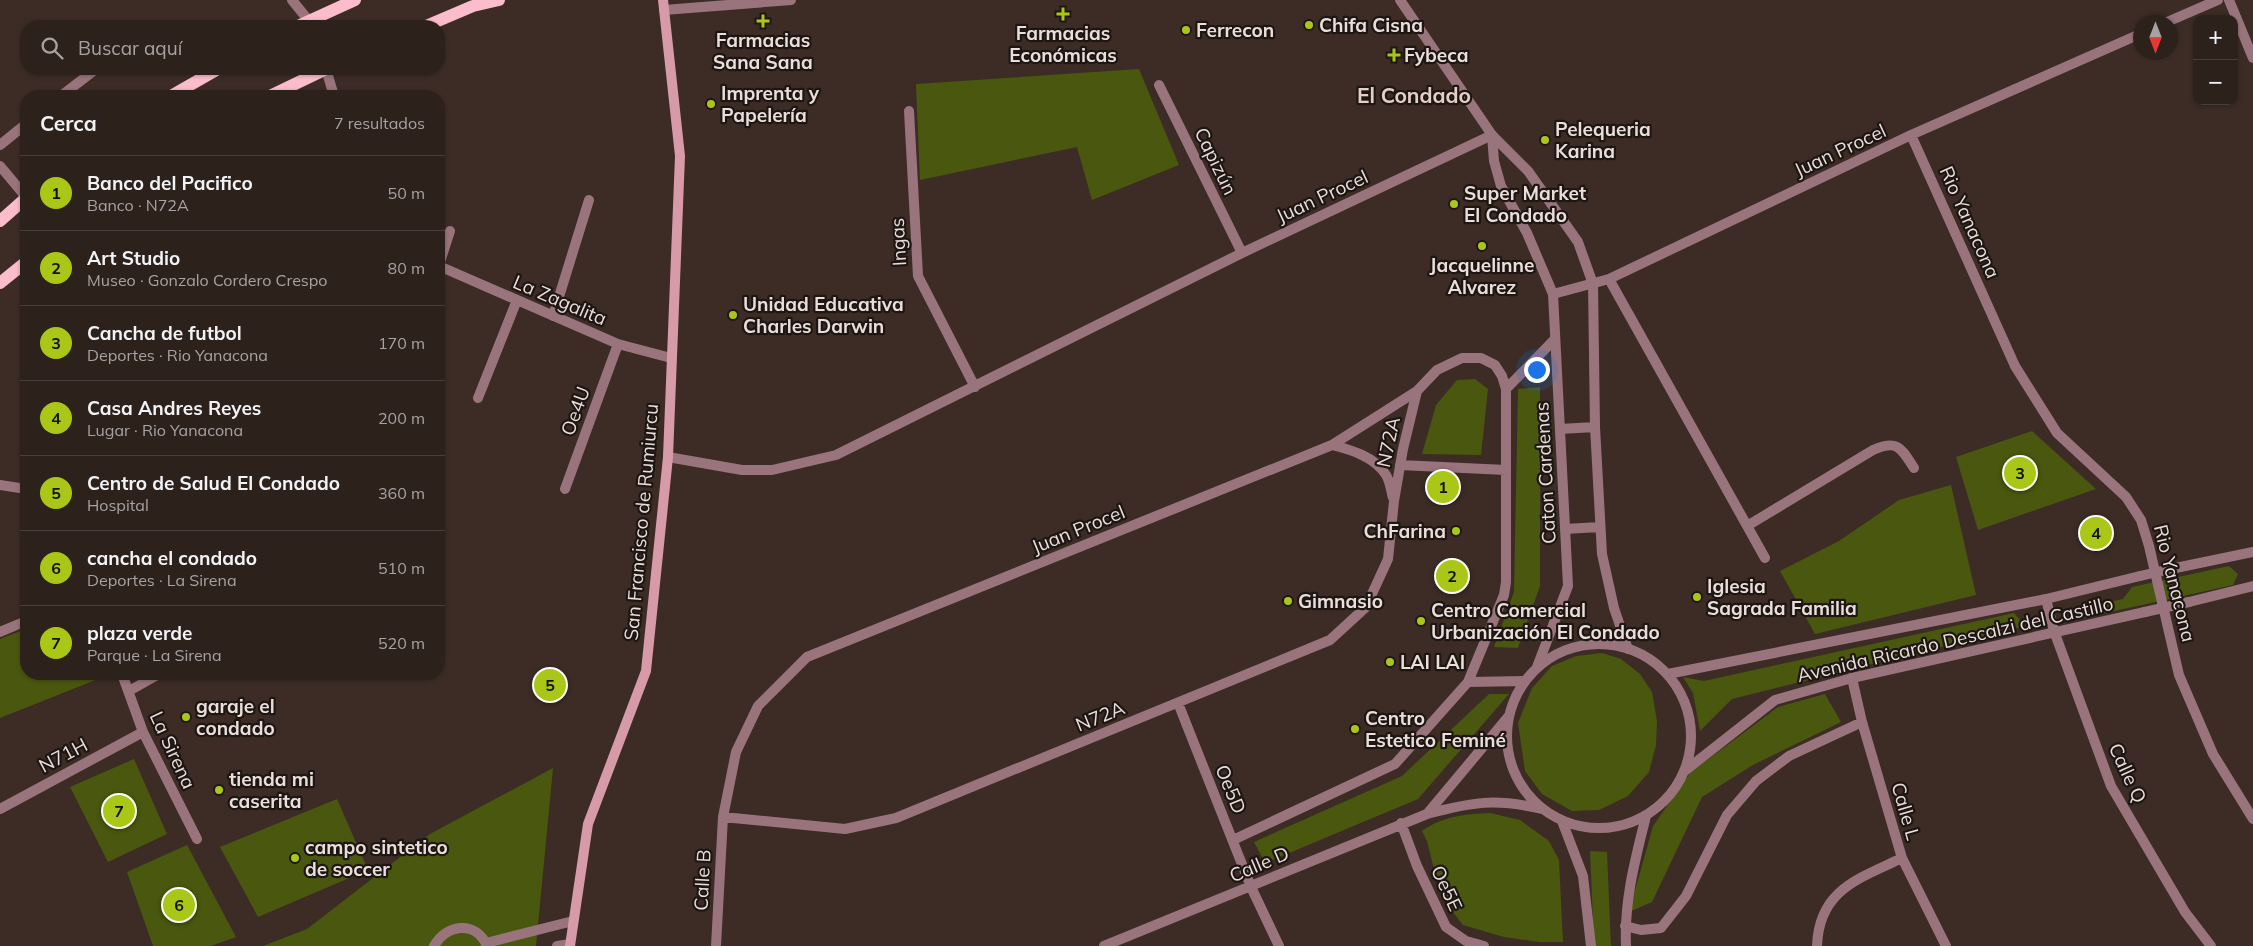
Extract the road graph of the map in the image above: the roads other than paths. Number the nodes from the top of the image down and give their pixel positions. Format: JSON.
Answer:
{"nodes":[{"id":1,"x":292,"y":0,"type":"edge"},
{"id":2,"x":355,"y":0,"type":"edge"},
{"id":3,"x":499,"y":0,"type":"edge"},
{"id":4,"x":791,"y":0,"type":"edge"},
{"id":5,"x":1400,"y":0,"type":"edge"},
{"id":6,"x":2218,"y":0,"type":"edge"},
{"id":7,"x":2229,"y":0,"type":"edge"},
{"id":8,"x":664,"y":5,"type":"edge"},
{"id":9,"x":2178,"y":17,"type":"edge"},
{"id":10,"x":302,"y":20,"type":"edge"},
{"id":11,"x":311,"y":20,"type":"edge"},
{"id":12,"x":440,"y":20,"type":"edge"},
{"id":13,"x":2133,"y":37,"type":"edge"},
{"id":14,"x":2253,"y":58,"type":"edge"},
{"id":15,"x":88,"y":75,"type":"edge"},
{"id":16,"x":208,"y":75,"type":"edge"},
{"id":17,"x":314,"y":75,"type":"edge"},
{"id":18,"x":328,"y":75,"type":"edge"},
{"id":19,"x":1159,"y":85,"type":"dead end"},
{"id":20,"x":69,"y":90,"type":"edge"},
{"id":21,"x":181,"y":90,"type":"edge"},
{"id":22,"x":282,"y":90,"type":"edge"},
{"id":23,"x":332,"y":90,"type":"edge"},
{"id":24,"x":909,"y":111,"type":"dead end"},
{"id":25,"x":20,"y":129,"type":"edge"},
{"id":26,"x":1492,"y":135,"type":"junction"},
{"id":27,"x":1911,"y":135,"type":"junction"},
{"id":28,"x":0,"y":145,"type":"edge"},
{"id":29,"x":0,"y":166,"type":"edge"},
{"id":30,"x":20,"y":191,"type":"edge"},
{"id":31,"x":589,"y":200,"type":"dead end"},
{"id":32,"x":20,"y":203,"type":"edge"},
{"id":33,"x":0,"y":221,"type":"edge"},
{"id":34,"x":450,"y":231,"type":"dead end"},
{"id":35,"x":445,"y":247,"type":"edge"},
{"id":36,"x":1242,"y":253,"type":"junction"},
{"id":37,"x":20,"y":267,"type":"edge"},
{"id":38,"x":445,"y":269,"type":"edge"},
{"id":39,"x":1609,"y":279,"type":"junction"},
{"id":40,"x":0,"y":283,"type":"edge"},
{"id":41,"x":1593,"y":284,"type":"junction"},
{"id":42,"x":1553,"y":294,"type":"junction"},
{"id":43,"x":517,"y":300,"type":"junction"},
{"id":44,"x":553,"y":316,"type":"junction"},
{"id":45,"x":1555,"y":339,"type":"junction"},
{"id":46,"x":618,"y":344,"type":"junction"},
{"id":47,"x":670,"y":358,"type":"junction"},
{"id":48,"x":975,"y":387,"type":"junction"},
{"id":49,"x":1506,"y":389,"type":"junction"},
{"id":50,"x":1417,"y":391,"type":"junction"},
{"id":51,"x":478,"y":398,"type":"dead end"},
{"id":52,"x":1594,"y":427,"type":"junction"},
{"id":53,"x":1560,"y":429,"type":"junction"},
{"id":54,"x":1332,"y":445,"type":"junction"},
{"id":55,"x":668,"y":457,"type":"junction"},
{"id":56,"x":1400,"y":465,"type":"junction"},
{"id":57,"x":1914,"y":468,"type":"dead end"},
{"id":58,"x":1506,"y":470,"type":"junction"},
{"id":59,"x":0,"y":485,"type":"edge"},
{"id":60,"x":20,"y":488,"type":"edge"},
{"id":61,"x":565,"y":490,"type":"dead end"},
{"id":62,"x":1394,"y":501,"type":"junction"},
{"id":63,"x":1747,"y":526,"type":"junction"},
{"id":64,"x":1600,"y":527,"type":"junction"},
{"id":65,"x":1565,"y":529,"type":"junction"},
{"id":66,"x":2253,"y":552,"type":"edge"},
{"id":67,"x":1765,"y":558,"type":"dead end"},
{"id":68,"x":2253,"y":586,"type":"edge"},
{"id":69,"x":2046,"y":600,"type":"junction"},
{"id":70,"x":20,"y":624,"type":"edge"},
{"id":71,"x":2054,"y":631,"type":"junction"},
{"id":72,"x":0,"y":632,"type":"edge"},
{"id":73,"x":1628,"y":649,"type":"junction"},
{"id":74,"x":1537,"y":667,"type":"junction"},
{"id":75,"x":1668,"y":674,"type":"junction"},
{"id":76,"x":1852,"y":678,"type":"junction"},
{"id":77,"x":124,"y":680,"type":"edge"},
{"id":78,"x":148,"y":680,"type":"edge"},
{"id":79,"x":1525,"y":681,"type":"junction"},
{"id":80,"x":1468,"y":682,"type":"junction"},
{"id":81,"x":129,"y":691,"type":"junction"},
{"id":82,"x":1178,"y":704,"type":"junction"},
{"id":83,"x":1508,"y":717,"type":"junction"},
{"id":84,"x":1862,"y":722,"type":"junction"},
{"id":85,"x":143,"y":732,"type":"junction"},
{"id":86,"x":1686,"y":770,"type":"junction"},
{"id":87,"x":0,"y":809,"type":"edge"},
{"id":88,"x":1542,"y":809,"type":"junction"},
{"id":89,"x":1427,"y":814,"type":"junction"},
{"id":90,"x":1646,"y":816,"type":"junction"},
{"id":91,"x":724,"y":817,"type":"junction"},
{"id":92,"x":2253,"y":819,"type":"edge"},
{"id":93,"x":1562,"y":821,"type":"junction"},
{"id":94,"x":1401,"y":823,"type":"junction"},
{"id":95,"x":197,"y":839,"type":"dead end"},
{"id":96,"x":1233,"y":840,"type":"junction"},
{"id":97,"x":1902,"y":858,"type":"junction"},
{"id":98,"x":1251,"y":887,"type":"junction"},
{"id":99,"x":573,"y":921,"type":"junction"},
{"id":100,"x":1625,"y":926,"type":"junction"},
{"id":101,"x":487,"y":944,"type":"edge"},
{"id":102,"x":570,"y":945,"type":"edge"},
{"id":103,"x":434,"y":946,"type":"edge"},
{"id":104,"x":557,"y":946,"type":"edge"},
{"id":105,"x":716,"y":946,"type":"edge"},
{"id":106,"x":1104,"y":946,"type":"edge"},
{"id":107,"x":1279,"y":946,"type":"edge"},
{"id":108,"x":1484,"y":946,"type":"edge"},
{"id":109,"x":1590,"y":946,"type":"edge"},
{"id":110,"x":1626,"y":946,"type":"edge"},
{"id":111,"x":1817,"y":946,"type":"edge"},
{"id":112,"x":1946,"y":946,"type":"edge"},
{"id":113,"x":2211,"y":946,"type":"edge"}],
"edges":[{"from":1,"to":10,"type":"street"},
{"from":2,"to":11,"type":"main road"},
{"from":3,"to":12,"type":"main road"},
{"from":4,"to":8,"type":"street"},
{"from":5,"to":26,"type":"street","name":"Caton Cardenas"},
{"from":6,"to":9,"type":"street"},
{"from":7,"to":14,"type":"street"},
{"from":8,"to":47,"type":"main road","name":"San Francisco de Rumiurcu"},
{"from":13,"to":27,"type":"street","name":"Juan Procel"},
{"from":15,"to":20,"type":"street"},
{"from":16,"to":21,"type":"main road"},
{"from":17,"to":22,"type":"main road"},
{"from":18,"to":23,"type":"street"},
{"from":19,"to":36,"type":"street","name":"Capizún"},
{"from":24,"to":48,"type":"street","name":"Ingas"},
{"from":25,"to":28,"type":"street"},
{"from":26,"to":36,"type":"street","name":"Juan Procel"},
{"from":26,"to":41,"type":"street","name":"Caton Cardenas"},
{"from":26,"to":42,"type":"street","name":"Caton Cardenas"},
{"from":27,"to":39,"type":"street","name":"Juan Procel"},
{"from":27,"to":92,"type":"street","name":"Rio Yanacona"},
{"from":29,"to":30,"type":"street"},
{"from":31,"to":44,"type":"street"},
{"from":32,"to":33,"type":"main road"},
{"from":34,"to":35,"type":"street"},
{"from":36,"to":48,"type":"street","name":"Juan Procel"},
{"from":37,"to":40,"type":"main road"},
{"from":38,"to":43,"type":"street","name":"La Zagalita"},
{"from":39,"to":41,"type":"street","name":"Juan Procel"},
{"from":39,"to":63,"type":"street"},
{"from":41,"to":42,"type":"street","name":"Juan Procel"},
{"from":41,"to":52,"type":"street","name":"Caton Cardenas"},
{"from":42,"to":45,"type":"street","name":"Caton Cardenas"},
{"from":43,"to":44,"type":"street","name":"La Zagalita"},
{"from":43,"to":51,"type":"street"},
{"from":44,"to":46,"type":"street","name":"La Zagalita"},
{"from":45,"to":49,"type":"street"},
{"from":45,"to":53,"type":"street","name":"Caton Cardenas"},
{"from":46,"to":47,"type":"street","name":"La Zagalita"},
{"from":46,"to":61,"type":"street","name":"Oe4U"},
{"from":47,"to":55,"type":"main road","name":"San Francisco de Rumiurcu"},
{"from":48,"to":55,"type":"street","name":"Juan Procel"},
{"from":49,"to":50,"type":"street","name":"Juan Procel"},
{"from":49,"to":58,"type":"street"},
{"from":50,"to":54,"type":"street","name":"Juan Procel"},
{"from":50,"to":56,"type":"street","name":"N72A"},
{"from":52,"to":53,"type":"street"},
{"from":52,"to":64,"type":"street","name":"Caton Cardenas"},
{"from":53,"to":65,"type":"street","name":"Caton Cardenas"},
{"from":54,"to":62,"type":"street","name":"N72A"},
{"from":54,"to":91,"type":"street","name":"Juan Procel"},
{"from":55,"to":99,"type":"main road","name":"San Francisco de Rumiurcu"},
{"from":56,"to":58,"type":"street"},
{"from":56,"to":62,"type":"street","name":"N72A"},
{"from":57,"to":63,"type":"street"},
{"from":58,"to":80,"type":"street"},
{"from":59,"to":60,"type":"street"},
{"from":62,"to":82,"type":"street","name":"N72A"},
{"from":63,"to":67,"type":"street"},
{"from":64,"to":65,"type":"street"},
{"from":64,"to":73,"type":"street","name":"Caton Cardenas"},
{"from":65,"to":74,"type":"street","name":"Caton Cardenas"},
{"from":66,"to":69,"type":"street","name":"Avenida Ricardo Descalzi del Castillo","bridge":true},
{"from":68,"to":71,"type":"street","name":"Avenida Ricardo Descalzi del Castillo","bridge":true},
{"from":69,"to":71,"type":"street","name":"Calle Q"},
{"from":69,"to":75,"type":"street","name":"Avenida Ricardo Descalzi del Castillo"},
{"from":70,"to":72,"type":"street"},
{"from":71,"to":76,"type":"street","name":"Avenida Ricardo Descalzi del Castillo"},
{"from":71,"to":113,"type":"street","name":"Calle Q"},
{"from":73,"to":74,"type":"street"},
{"from":73,"to":75,"type":"street"},
{"from":74,"to":79,"type":"street"},
{"from":75,"to":86,"type":"street"},
{"from":76,"to":84,"type":"street","name":"Calle L"},
{"from":76,"to":86,"type":"street","name":"Avenida Ricardo Descalzi del Castillo"},
{"from":77,"to":81,"type":"street","name":"La Sirena"},
{"from":78,"to":81,"type":"street"},
{"from":79,"to":80,"type":"street"},
{"from":79,"to":83,"type":"street"},
{"from":80,"to":96,"type":"street"},
{"from":81,"to":85,"type":"street","name":"La Sirena"},
{"from":82,"to":91,"type":"street","name":"N72A"},
{"from":82,"to":96,"type":"street","name":"Oe5D"},
{"from":83,"to":88,"type":"street"},
{"from":83,"to":89,"type":"street"},
{"from":84,"to":97,"type":"street","name":"Calle L"},
{"from":84,"to":100,"type":"street"},
{"from":85,"to":87,"type":"street","name":"N71H"},
{"from":85,"to":95,"type":"street","name":"La Sirena"},
{"from":86,"to":90,"type":"street"},
{"from":88,"to":89,"type":"street","name":"Calle D"},
{"from":88,"to":93,"type":"street"},
{"from":89,"to":94,"type":"street","name":"Calle D"},
{"from":90,"to":93,"type":"street"},
{"from":90,"to":100,"type":"street"},
{"from":91,"to":105,"type":"street","name":"Calle B"},
{"from":93,"to":109,"type":"street"},
{"from":94,"to":98,"type":"street","name":"Calle D"},
{"from":94,"to":108,"type":"street","name":"Oe5E"},
{"from":96,"to":98,"type":"street","name":"Oe5D"},
{"from":97,"to":111,"type":"street"},
{"from":97,"to":112,"type":"street","name":"Calle L"},
{"from":98,"to":106,"type":"street","name":"Calle D"},
{"from":98,"to":107,"type":"street","name":"Oe5D"},
{"from":99,"to":101,"type":"street"},
{"from":99,"to":102,"type":"main road","name":"San Francisco de Rumiurcu"},
{"from":100,"to":110,"type":"street"},
{"from":101,"to":103,"type":"street"},
{"from":102,"to":104,"type":"street"}]}
